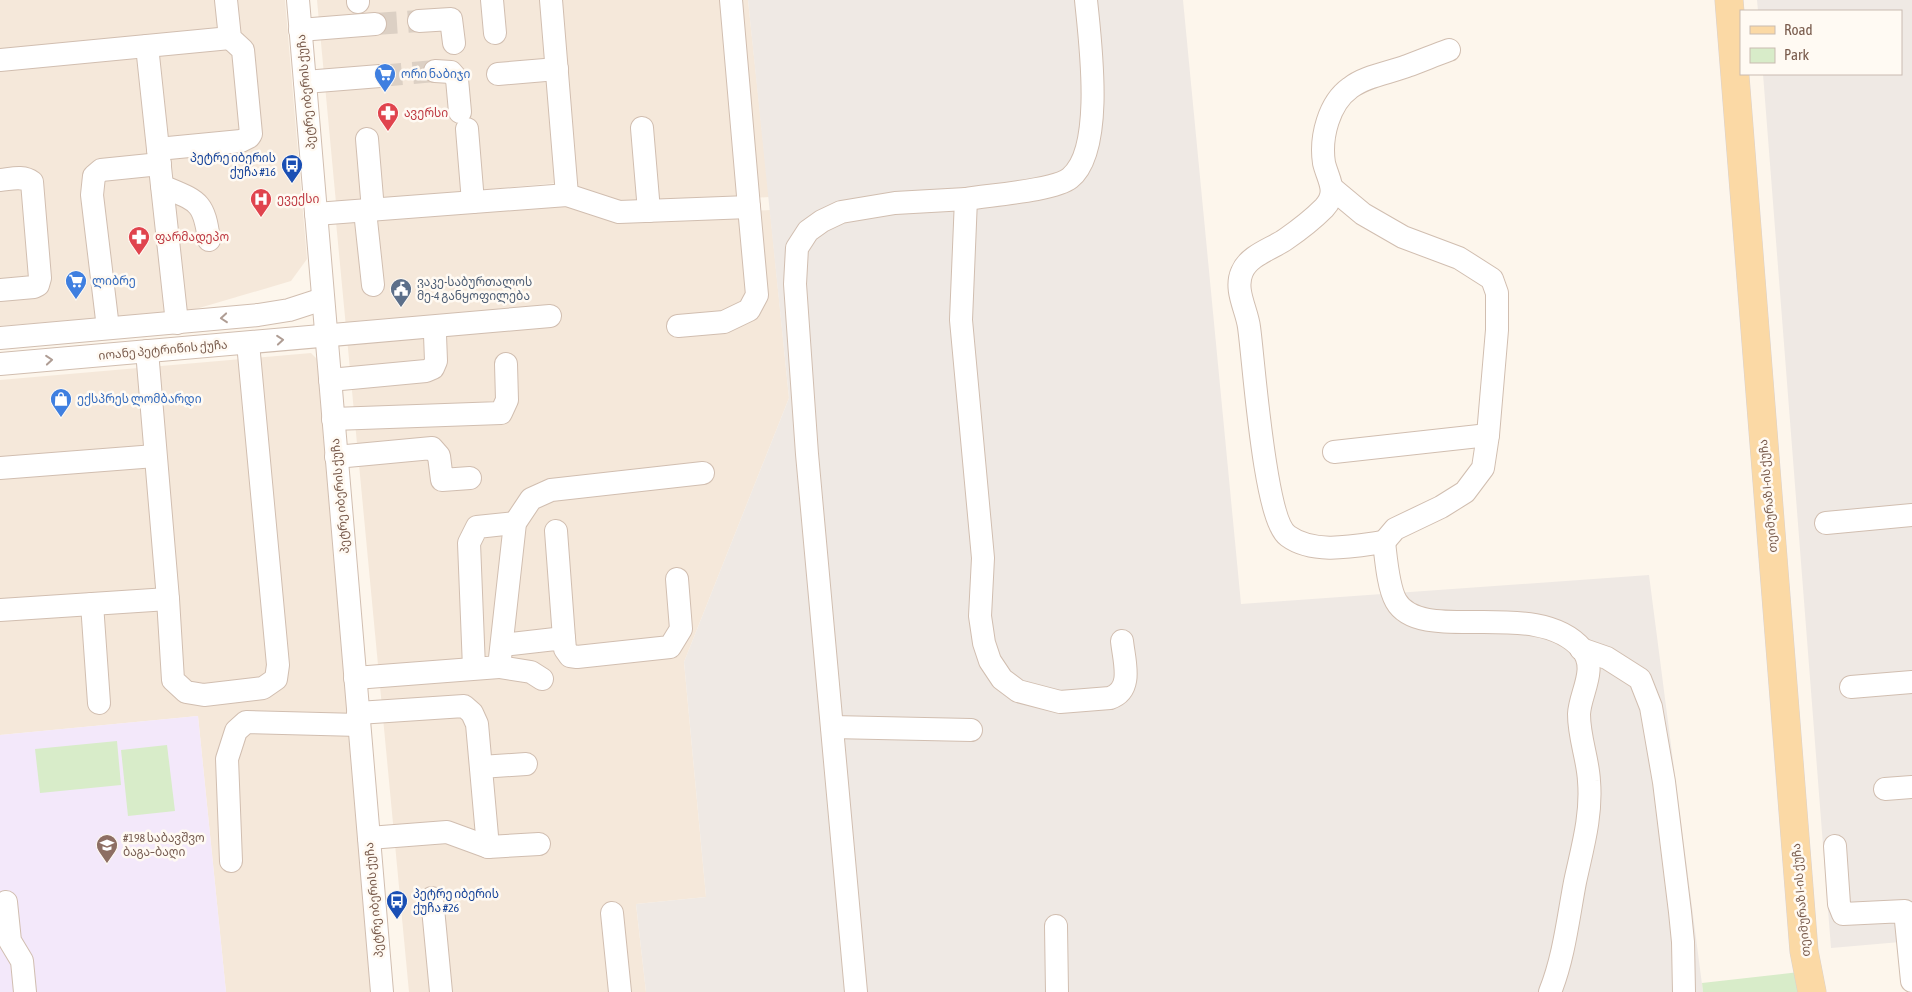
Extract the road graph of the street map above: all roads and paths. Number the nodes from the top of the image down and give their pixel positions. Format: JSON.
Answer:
{"nodes":[{"id":1,"x":226,"y":0,"type":"edge"},
{"id":2,"x":298,"y":0,"type":"edge"},
{"id":3,"x":492,"y":0,"type":"edge"},
{"id":4,"x":551,"y":0,"type":"edge"},
{"id":5,"x":730,"y":0,"type":"edge"},
{"id":6,"x":1086,"y":0,"type":"edge"},
{"id":7,"x":1729,"y":0,"type":"edge"},
{"id":8,"x":419,"y":21,"type":"tunnel mouth"},
{"id":9,"x":376,"y":24,"type":"tunnel mouth"},
{"id":10,"x":300,"y":30,"type":"junction"},
{"id":11,"x":495,"y":34,"type":"dead end"},
{"id":12,"x":230,"y":38,"type":"junction"},
{"id":13,"x":454,"y":43,"type":"dead end"},
{"id":14,"x":147,"y":46,"type":"junction"},
{"id":15,"x":1449,"y":50,"type":"dead end"},
{"id":16,"x":0,"y":60,"type":"edge"},
{"id":17,"x":557,"y":69,"type":"junction"},
{"id":18,"x":435,"y":71,"type":"tunnel mouth"},
{"id":19,"x":498,"y":74,"type":"dead end"},
{"id":20,"x":380,"y":76,"type":"tunnel mouth"},
{"id":21,"x":305,"y":82,"type":"junction"},
{"id":22,"x":642,"y":128,"type":"dead end"},
{"id":23,"x":367,"y":139,"type":"dead end"},
{"id":24,"x":159,"y":156,"type":"junction"},
{"id":25,"x":0,"y":180,"type":"edge"},
{"id":26,"x":162,"y":186,"type":"junction"},
{"id":27,"x":1333,"y":189,"type":"junction"},
{"id":28,"x":567,"y":195,"type":"junction"},
{"id":29,"x":966,"y":199,"type":"junction"},
{"id":30,"x":473,"y":202,"type":"junction"},
{"id":31,"x":749,"y":207,"type":"junction"},
{"id":32,"x":369,"y":210,"type":"junction"},
{"id":33,"x":649,"y":211,"type":"junction"},
{"id":34,"x":316,"y":214,"type":"junction"},
{"id":35,"x":209,"y":240,"type":"dead end"},
{"id":36,"x":373,"y":285,"type":"dead end"},
{"id":37,"x":0,"y":290,"type":"edge"},
{"id":38,"x":323,"y":299,"type":"junction"},
{"id":39,"x":550,"y":316,"type":"dead end"},
{"id":40,"x":177,"y":323,"type":"junction"},
{"id":41,"x":678,"y":326,"type":"dead end"},
{"id":42,"x":108,"y":328,"type":"junction"},
{"id":43,"x":435,"y":335,"type":"dead end"},
{"id":44,"x":326,"y":336,"type":"junction"},
{"id":45,"x":0,"y":338,"type":"edge"},
{"id":46,"x":248,"y":343,"type":"junction"},
{"id":47,"x":147,"y":351,"type":"junction"},
{"id":48,"x":0,"y":364,"type":"edge"},
{"id":49,"x":506,"y":364,"type":"dead end"},
{"id":50,"x":330,"y":380,"type":"junction"},
{"id":51,"x":333,"y":419,"type":"junction"},
{"id":52,"x":1488,"y":434,"type":"junction"},
{"id":53,"x":1334,"y":452,"type":"dead end"},
{"id":54,"x":155,"y":456,"type":"junction"},
{"id":55,"x":336,"y":456,"type":"junction"},
{"id":56,"x":0,"y":468,"type":"edge"},
{"id":57,"x":703,"y":473,"type":"dead end"},
{"id":58,"x":470,"y":478,"type":"dead end"},
{"id":59,"x":1912,"y":515,"type":"edge"},
{"id":60,"x":515,"y":523,"type":"junction"},
{"id":61,"x":1826,"y":523,"type":"dead end"},
{"id":62,"x":556,"y":531,"type":"dead end"},
{"id":63,"x":1384,"y":542,"type":"junction"},
{"id":64,"x":677,"y":579,"type":"dead end"},
{"id":65,"x":168,"y":599,"type":"junction"},
{"id":66,"x":92,"y":604,"type":"junction"},
{"id":67,"x":0,"y":610,"type":"edge"},
{"id":68,"x":564,"y":638,"type":"junction"},
{"id":69,"x":1122,"y":640,"type":"dead end"},
{"id":70,"x":503,"y":645,"type":"junction"},
{"id":71,"x":1582,"y":649,"type":"junction"},
{"id":72,"x":500,"y":667,"type":"junction"},
{"id":73,"x":474,"y":668,"type":"junction"},
{"id":74,"x":355,"y":678,"type":"junction"},
{"id":75,"x":542,"y":679,"type":"dead end"},
{"id":76,"x":1912,"y":682,"type":"edge"},
{"id":77,"x":1851,"y":687,"type":"dead end"},
{"id":78,"x":99,"y":703,"type":"dead end"},
{"id":79,"x":358,"y":719,"type":"junction"},
{"id":80,"x":832,"y":727,"type":"junction"},
{"id":81,"x":971,"y":730,"type":"dead end"},
{"id":82,"x":526,"y":764,"type":"dead end"},
{"id":83,"x":481,"y":767,"type":"junction"},
{"id":84,"x":1912,"y":787,"type":"edge"},
{"id":85,"x":1886,"y":789,"type":"dead end"},
{"id":86,"x":369,"y":838,"type":"junction"},
{"id":87,"x":539,"y":844,"type":"dead end"},
{"id":88,"x":1835,"y":846,"type":"dead end"},
{"id":89,"x":488,"y":847,"type":"junction"},
{"id":90,"x":231,"y":861,"type":"dead end"},
{"id":91,"x":432,"y":898,"type":"dead end"},
{"id":92,"x":6,"y":902,"type":"dead end"},
{"id":93,"x":1908,"y":910,"type":"edge"},
{"id":94,"x":612,"y":913,"type":"dead end"},
{"id":95,"x":1056,"y":926,"type":"dead end"},
{"id":96,"x":1912,"y":981,"type":"edge"},
{"id":97,"x":25,"y":992,"type":"edge"},
{"id":98,"x":382,"y":992,"type":"edge"},
{"id":99,"x":440,"y":992,"type":"edge"},
{"id":100,"x":620,"y":992,"type":"edge"},
{"id":101,"x":856,"y":992,"type":"edge"},
{"id":102,"x":1057,"y":992,"type":"edge"},
{"id":103,"x":1550,"y":992,"type":"edge"},
{"id":104,"x":1684,"y":992,"type":"edge"},
{"id":105,"x":1812,"y":992,"type":"edge"}],
"edges":[{"from":1,"to":12,"type":"street"},
{"from":2,"to":10,"type":"street","name":"პეტრე იბერის ქუჩა"},
{"from":3,"to":11,"type":"street"},
{"from":4,"to":17,"type":"street"},
{"from":5,"to":31,"type":"street"},
{"from":6,"to":29,"type":"street"},
{"from":7,"to":105,"type":"main road","name":"თეიმურაზ I-ის ქუჩა"},
{"from":8,"to":13,"type":"street"},
{"from":9,"to":10,"type":"street"},
{"from":10,"to":21,"type":"street","name":"პეტრე იბერის ქუჩა"},
{"from":12,"to":14,"type":"street"},
{"from":12,"to":24,"type":"street"},
{"from":14,"to":16,"type":"street"},
{"from":14,"to":24,"type":"street"},
{"from":15,"to":27,"type":"street"},
{"from":17,"to":19,"type":"street"},
{"from":17,"to":28,"type":"street"},
{"from":18,"to":30,"type":"street"},
{"from":20,"to":21,"type":"street"},
{"from":21,"to":34,"type":"street","name":"პეტრე იბერის ქუჩა"},
{"from":22,"to":33,"type":"street"},
{"from":23,"to":32,"type":"street"},
{"from":24,"to":26,"type":"street"},
{"from":24,"to":42,"type":"street"},
{"from":25,"to":37,"type":"street"},
{"from":26,"to":35,"type":"street"},
{"from":26,"to":40,"type":"street"},
{"from":27,"to":52,"type":"street"},
{"from":27,"to":63,"type":"street"},
{"from":28,"to":30,"type":"street"},
{"from":28,"to":33,"type":"street"},
{"from":29,"to":69,"type":"street"},
{"from":29,"to":80,"type":"street"},
{"from":30,"to":32,"type":"street"},
{"from":31,"to":33,"type":"street"},
{"from":31,"to":41,"type":"street"},
{"from":32,"to":34,"type":"street"},
{"from":32,"to":36,"type":"street"},
{"from":34,"to":38,"type":"street","name":"პეტრე იბერის ქუჩა"},
{"from":38,"to":40,"type":"street","one_way":true},
{"from":38,"to":44,"type":"street","name":"პეტრე იბერის ქუჩა"},
{"from":39,"to":44,"type":"street","name":"იოანე პეტრიწის ქუჩა"},
{"from":40,"to":42,"type":"street"},
{"from":42,"to":45,"type":"street"},
{"from":43,"to":50,"type":"street"},
{"from":46,"to":44,"type":"street","name":"იოანე პეტრიწის ქუჩა","one_way":true},
{"from":44,"to":50,"type":"street","name":"პეტრე იბერის ქუჩა"},
{"from":46,"to":47,"type":"street","name":"იოანე პეტრიწის ქუჩა"},
{"from":46,"to":65,"type":"street"},
{"from":48,"to":47,"type":"street","name":"იოანე პეტრიწის ქუჩა","one_way":true},
{"from":47,"to":54,"type":"street"},
{"from":49,"to":51,"type":"street"},
{"from":50,"to":51,"type":"street","name":"პეტრე იბერის ქუჩა"},
{"from":51,"to":55,"type":"street","name":"პეტრე იბერის ქუჩა"},
{"from":52,"to":53,"type":"street"},
{"from":52,"to":63,"type":"street"},
{"from":54,"to":56,"type":"street"},
{"from":54,"to":65,"type":"street"},
{"from":55,"to":58,"type":"street"},
{"from":55,"to":74,"type":"street","name":"პეტრე იბერის ქუჩა"},
{"from":57,"to":60,"type":"street"},
{"from":59,"to":61,"type":"street"},
{"from":60,"to":70,"type":"street"},
{"from":60,"to":73,"type":"street"},
{"from":62,"to":68,"type":"street"},
{"from":63,"to":71,"type":"street"},
{"from":64,"to":68,"type":"street"},
{"from":65,"to":66,"type":"street"},
{"from":66,"to":67,"type":"street"},
{"from":66,"to":78,"type":"street"},
{"from":68,"to":70,"type":"street"},
{"from":70,"to":72,"type":"street"},
{"from":71,"to":103,"type":"street"},
{"from":71,"to":104,"type":"street"},
{"from":72,"to":73,"type":"street"},
{"from":72,"to":75,"type":"street"},
{"from":73,"to":74,"type":"street"},
{"from":74,"to":79,"type":"street","name":"პეტრე იბერის ქუჩა"},
{"from":76,"to":77,"type":"street"},
{"from":79,"to":83,"type":"street"},
{"from":79,"to":86,"type":"street","name":"პეტრე იბერის ქუჩა"},
{"from":79,"to":90,"type":"street"},
{"from":80,"to":81,"type":"street"},
{"from":80,"to":101,"type":"street"},
{"from":82,"to":83,"type":"street"},
{"from":83,"to":89,"type":"street"},
{"from":84,"to":85,"type":"street"},
{"from":86,"to":89,"type":"street"},
{"from":86,"to":98,"type":"street","name":"პეტრე იბერის ქუჩა"},
{"from":87,"to":89,"type":"street"},
{"from":88,"to":93,"type":"street"},
{"from":91,"to":99,"type":"street"},
{"from":92,"to":97,"type":"street"},
{"from":93,"to":96,"type":"street"},
{"from":94,"to":100,"type":"street"},
{"from":95,"to":102,"type":"street"}]}
